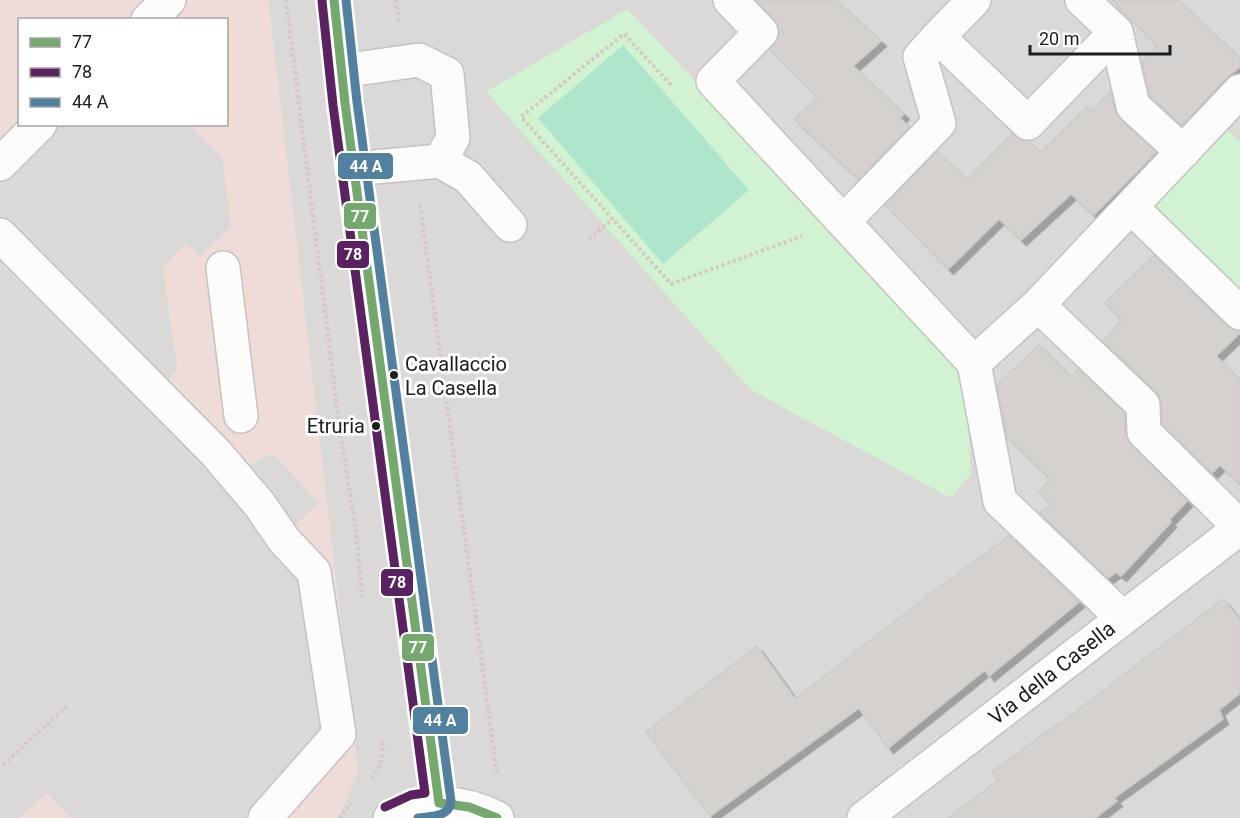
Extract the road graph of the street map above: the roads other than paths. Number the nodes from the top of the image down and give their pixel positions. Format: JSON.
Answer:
{"nodes":[{"id":1,"x":169,"y":0,"type":"edge"},
{"id":2,"x":334,"y":0,"type":"edge"},
{"id":3,"x":730,"y":0,"type":"edge"},
{"id":4,"x":1082,"y":0,"type":"edge"},
{"id":5,"x":953,"y":13,"type":"edge"},
{"id":6,"x":150,"y":18,"type":"edge"},
{"id":7,"x":1116,"y":32,"type":"junction"},
{"id":8,"x":342,"y":71,"type":"junction"},
{"id":9,"x":1234,"y":109,"type":"edge"},
{"id":10,"x":38,"y":126,"type":"edge"},
{"id":11,"x":1183,"y":152,"type":"junction"},
{"id":12,"x":436,"y":155,"type":"junction"},
{"id":13,"x":0,"y":164,"type":"edge"},
{"id":14,"x":354,"y":169,"type":"junction"},
{"id":15,"x":1131,"y":207,"type":"junction"},
{"id":16,"x":843,"y":222,"type":"junction"},
{"id":17,"x":510,"y":225,"type":"dead end"},
{"id":18,"x":0,"y":235,"type":"edge"},
{"id":19,"x":222,"y":268,"type":"dead end"},
{"id":20,"x":1038,"y":305,"type":"junction"},
{"id":21,"x":1240,"y":314,"type":"edge"},
{"id":22,"x":974,"y":363,"type":"junction"},
{"id":23,"x":241,"y":416,"type":"dead end"},
{"id":24,"x":1240,"y":528,"type":"edge"},
{"id":25,"x":1123,"y":618,"type":"junction"},
{"id":26,"x":439,"y":803,"type":"junction"},
{"id":27,"x":265,"y":818,"type":"edge"},
{"id":28,"x":390,"y":818,"type":"edge"},
{"id":29,"x":497,"y":818,"type":"edge"},
{"id":30,"x":864,"y":818,"type":"edge"}],
"edges":[{"from":1,"to":6,"type":"street"},
{"from":2,"to":8,"type":"street"},
{"from":3,"to":16,"type":"street"},
{"from":4,"to":7,"type":"street"},
{"from":5,"to":7,"type":"street"},
{"from":5,"to":16,"type":"street"},
{"from":7,"to":11,"type":"street"},
{"from":8,"to":12,"type":"street"},
{"from":8,"to":14,"type":"street"},
{"from":9,"to":11,"type":"street"},
{"from":10,"to":13,"type":"street"},
{"from":11,"to":15,"type":"street"},
{"from":12,"to":14,"type":"street"},
{"from":12,"to":17,"type":"street"},
{"from":14,"to":26,"type":"street"},
{"from":15,"to":20,"type":"street"},
{"from":15,"to":21,"type":"street"},
{"from":16,"to":22,"type":"street"},
{"from":18,"to":27,"type":"street"},
{"from":19,"to":23,"type":"street"},
{"from":20,"to":22,"type":"street"},
{"from":20,"to":24,"type":"street"},
{"from":22,"to":25,"type":"street"},
{"from":24,"to":25,"type":"street","name":"Via della Casella"},
{"from":25,"to":30,"type":"street","name":"Via della Casella"},
{"from":26,"to":28,"type":"street"},
{"from":26,"to":29,"type":"street"}]}
